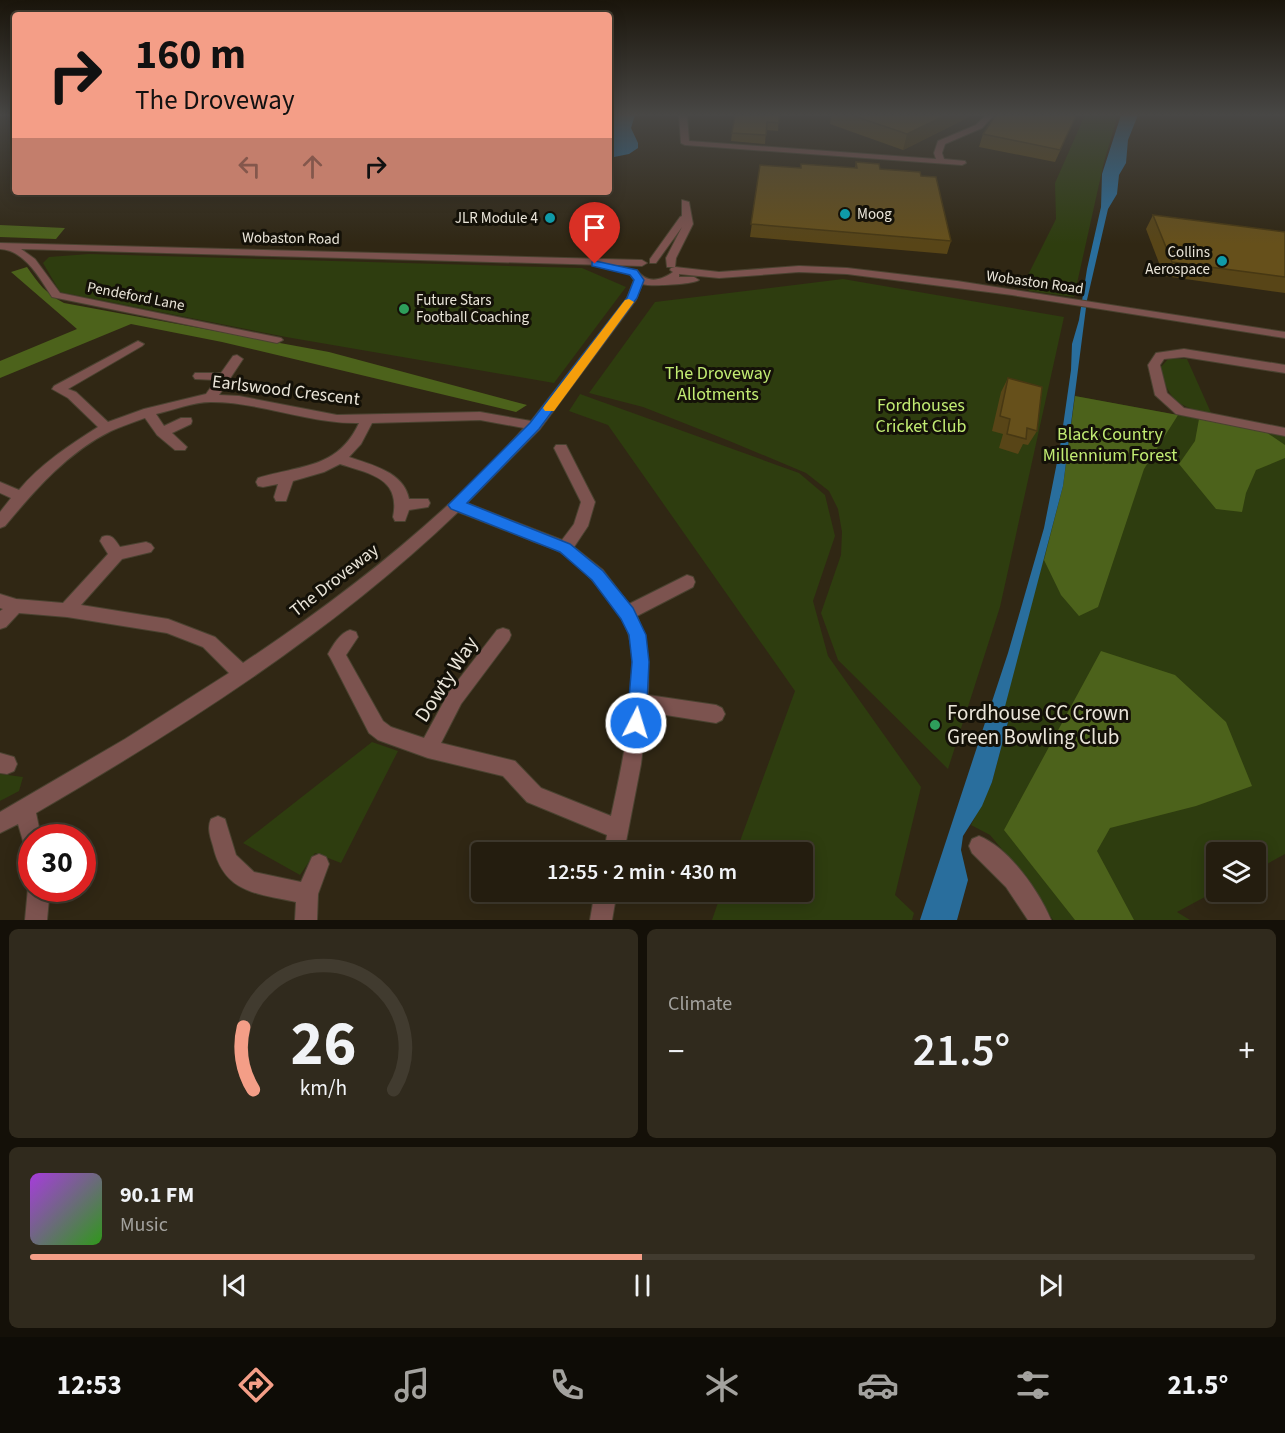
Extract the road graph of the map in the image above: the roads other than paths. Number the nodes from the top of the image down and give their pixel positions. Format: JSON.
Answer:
{"nodes":[{"id":1,"x":886,"y":158,"type":"edge"},
{"id":2,"x":940,"y":158,"type":"edge"},
{"id":3,"x":941,"y":162,"type":"junction"},
{"id":4,"x":962,"y":164,"type":"dead end"},
{"id":5,"x":685,"y":202,"type":"dead end"},
{"id":6,"x":687,"y":213,"type":"junction"},
{"id":7,"x":5,"y":246,"type":"edge"},
{"id":8,"x":582,"y":260,"type":"junction"},
{"id":9,"x":653,"y":261,"type":"junction"},
{"id":10,"x":642,"y":263,"type":"junction"},
{"id":11,"x":673,"y":267,"type":"junction"},
{"id":12,"x":779,"y":270,"type":"junction"},
{"id":13,"x":636,"y":276,"type":"junction"},
{"id":14,"x":670,"y":280,"type":"junction"},
{"id":15,"x":652,"y":283,"type":"junction"},
{"id":16,"x":632,"y":298,"type":"junction"},
{"id":17,"x":1285,"y":335,"type":"edge"},
{"id":18,"x":277,"y":340,"type":"dead end"},
{"id":19,"x":138,"y":344,"type":"dead end"},
{"id":20,"x":237,"y":359,"type":"dead end"},
{"id":21,"x":1285,"y":369,"type":"edge"},
{"id":22,"x":199,"y":376,"type":"dead end"},
{"id":23,"x":224,"y":377,"type":"junction"},
{"id":24,"x":43,"y":388,"type":"dead end"},
{"id":25,"x":58,"y":390,"type":"junction"},
{"id":26,"x":210,"y":398,"type":"junction"},
{"id":27,"x":148,"y":412,"type":"junction"},
{"id":28,"x":367,"y":420,"type":"junction"},
{"id":29,"x":186,"y":421,"type":"dead end"},
{"id":30,"x":534,"y":426,"type":"junction"},
{"id":31,"x":106,"y":428,"type":"junction"},
{"id":32,"x":162,"y":432,"type":"junction"},
{"id":33,"x":1285,"y":432,"type":"edge"},
{"id":34,"x":180,"y":447,"type":"dead end"},
{"id":35,"x":561,"y":448,"type":"dead end"},
{"id":36,"x":339,"y":459,"type":"junction"},
{"id":37,"x":287,"y":478,"type":"junction"},
{"id":38,"x":263,"y":482,"type":"dead end"},
{"id":39,"x":0,"y":487,"type":"edge"},
{"id":40,"x":19,"y":496,"type":"junction"},
{"id":41,"x":281,"y":497,"type":"dead end"},
{"id":42,"x":423,"y":503,"type":"dead end"},
{"id":43,"x":456,"y":505,"type":"junction"},
{"id":44,"x":0,"y":522,"type":"edge"},
{"id":45,"x":107,"y":541,"type":"dead end"},
{"id":46,"x":146,"y":548,"type":"dead end"},
{"id":47,"x":565,"y":548,"type":"junction"},
{"id":48,"x":117,"y":554,"type":"junction"},
{"id":49,"x":687,"y":582,"type":"dead end"},
{"id":50,"x":8,"y":603,"type":"edge"},
{"id":51,"x":67,"y":610,"type":"junction"},
{"id":52,"x":627,"y":614,"type":"junction"},
{"id":53,"x":0,"y":622,"type":"edge"},
{"id":54,"x":503,"y":635,"type":"dead end"},
{"id":55,"x":350,"y":637,"type":"dead end"},
{"id":56,"x":242,"y":674,"type":"junction"},
{"id":57,"x":639,"y":702,"type":"junction"},
{"id":58,"x":716,"y":714,"type":"dead end"},
{"id":59,"x":428,"y":749,"type":"junction"},
{"id":60,"x":25,"y":808,"type":"junction"},
{"id":61,"x":0,"y":823,"type":"edge"},
{"id":62,"x":28,"y":824,"type":"edge"},
{"id":63,"x":218,"y":826,"type":"dead end"},
{"id":64,"x":618,"y":829,"type":"junction"},
{"id":65,"x":616,"y":842,"type":"edge"},
{"id":66,"x":979,"y":846,"type":"dead end"},
{"id":67,"x":319,"y":864,"type":"dead end"},
{"id":68,"x":307,"y":894,"type":"junction"},
{"id":69,"x":38,"y":902,"type":"edge"},
{"id":70,"x":604,"y":902,"type":"edge"},
{"id":71,"x":36,"y":920,"type":"edge"},
{"id":72,"x":306,"y":920,"type":"edge"},
{"id":73,"x":601,"y":920,"type":"edge"},
{"id":74,"x":1040,"y":920,"type":"edge"}],
"edges":[{"from":1,"to":3,"type":"street"},
{"from":2,"to":3,"type":"street"},
{"from":3,"to":4,"type":"street"},
{"from":5,"to":6,"type":"street"},
{"from":6,"to":9,"type":"street"},
{"from":6,"to":11,"type":"street"},
{"from":7,"to":8,"type":"street","name":"Wobaston Road"},
{"from":7,"to":18,"type":"street","name":"Pendeford Lane"},
{"from":8,"to":10,"type":"street","name":"Wobaston Road"},
{"from":8,"to":13,"type":"street","name":"Wobaston Road"},
{"from":9,"to":10,"type":"street","name":"Wobaston Road"},
{"from":9,"to":11,"type":"street","name":"Wobaston Road"},
{"from":10,"to":13,"type":"street"},
{"from":11,"to":12,"type":"street","name":"Wobaston Road"},
{"from":11,"to":14,"type":"street"},
{"from":12,"to":14,"type":"street","name":"Wobaston Road"},
{"from":12,"to":17,"type":"street","name":"Wobaston Road"},
{"from":13,"to":15,"type":"street","name":"Wobaston Road"},
{"from":13,"to":16,"type":"street","name":"The Droveway"},
{"from":14,"to":15,"type":"street","name":"Wobaston Road"},
{"from":15,"to":16,"type":"street","name":"The Droveway"},
{"from":16,"to":30,"type":"street","name":"The Droveway"},
{"from":19,"to":25,"type":"street"},
{"from":20,"to":23,"type":"street"},
{"from":21,"to":33,"type":"street"},
{"from":22,"to":23,"type":"street"},
{"from":23,"to":26,"type":"street"},
{"from":24,"to":25,"type":"street"},
{"from":25,"to":31,"type":"street"},
{"from":26,"to":27,"type":"street","name":"Earlswood Crescent"},
{"from":26,"to":28,"type":"street","name":"Earlswood Crescent"},
{"from":27,"to":31,"type":"street","name":"Earlswood Crescent"},
{"from":27,"to":32,"type":"street"},
{"from":28,"to":30,"type":"street","name":"Earlswood Crescent"},
{"from":28,"to":36,"type":"street"},
{"from":29,"to":32,"type":"street"},
{"from":30,"to":43,"type":"street","name":"The Droveway"},
{"from":31,"to":40,"type":"street","name":"Earlswood Crescent"},
{"from":32,"to":34,"type":"street"},
{"from":35,"to":47,"type":"street"},
{"from":36,"to":37,"type":"street"},
{"from":36,"to":42,"type":"street"},
{"from":37,"to":38,"type":"street"},
{"from":37,"to":41,"type":"street"},
{"from":39,"to":40,"type":"street"},
{"from":40,"to":44,"type":"street","name":"Earlswood Crescent"},
{"from":43,"to":47,"type":"street"},
{"from":43,"to":56,"type":"street","name":"The Droveway"},
{"from":45,"to":48,"type":"street"},
{"from":46,"to":48,"type":"street"},
{"from":47,"to":52,"type":"street"},
{"from":48,"to":51,"type":"street"},
{"from":49,"to":52,"type":"street"},
{"from":50,"to":51,"type":"street"},
{"from":50,"to":53,"type":"street"},
{"from":51,"to":56,"type":"street"},
{"from":52,"to":57,"type":"street"},
{"from":54,"to":59,"type":"street","name":"Dowty Way"},
{"from":55,"to":59,"type":"street"},
{"from":56,"to":60,"type":"street","name":"The Droveway"},
{"from":57,"to":58,"type":"street"},
{"from":57,"to":64,"type":"street"},
{"from":59,"to":64,"type":"street"},
{"from":60,"to":61,"type":"street","name":"The Droveway"},
{"from":60,"to":62,"type":"street"},
{"from":63,"to":68,"type":"street"},
{"from":64,"to":65,"type":"street"},
{"from":66,"to":74,"type":"street"},
{"from":67,"to":68,"type":"street"},
{"from":68,"to":72,"type":"street"},
{"from":69,"to":71,"type":"street"},
{"from":70,"to":73,"type":"street"}]}
